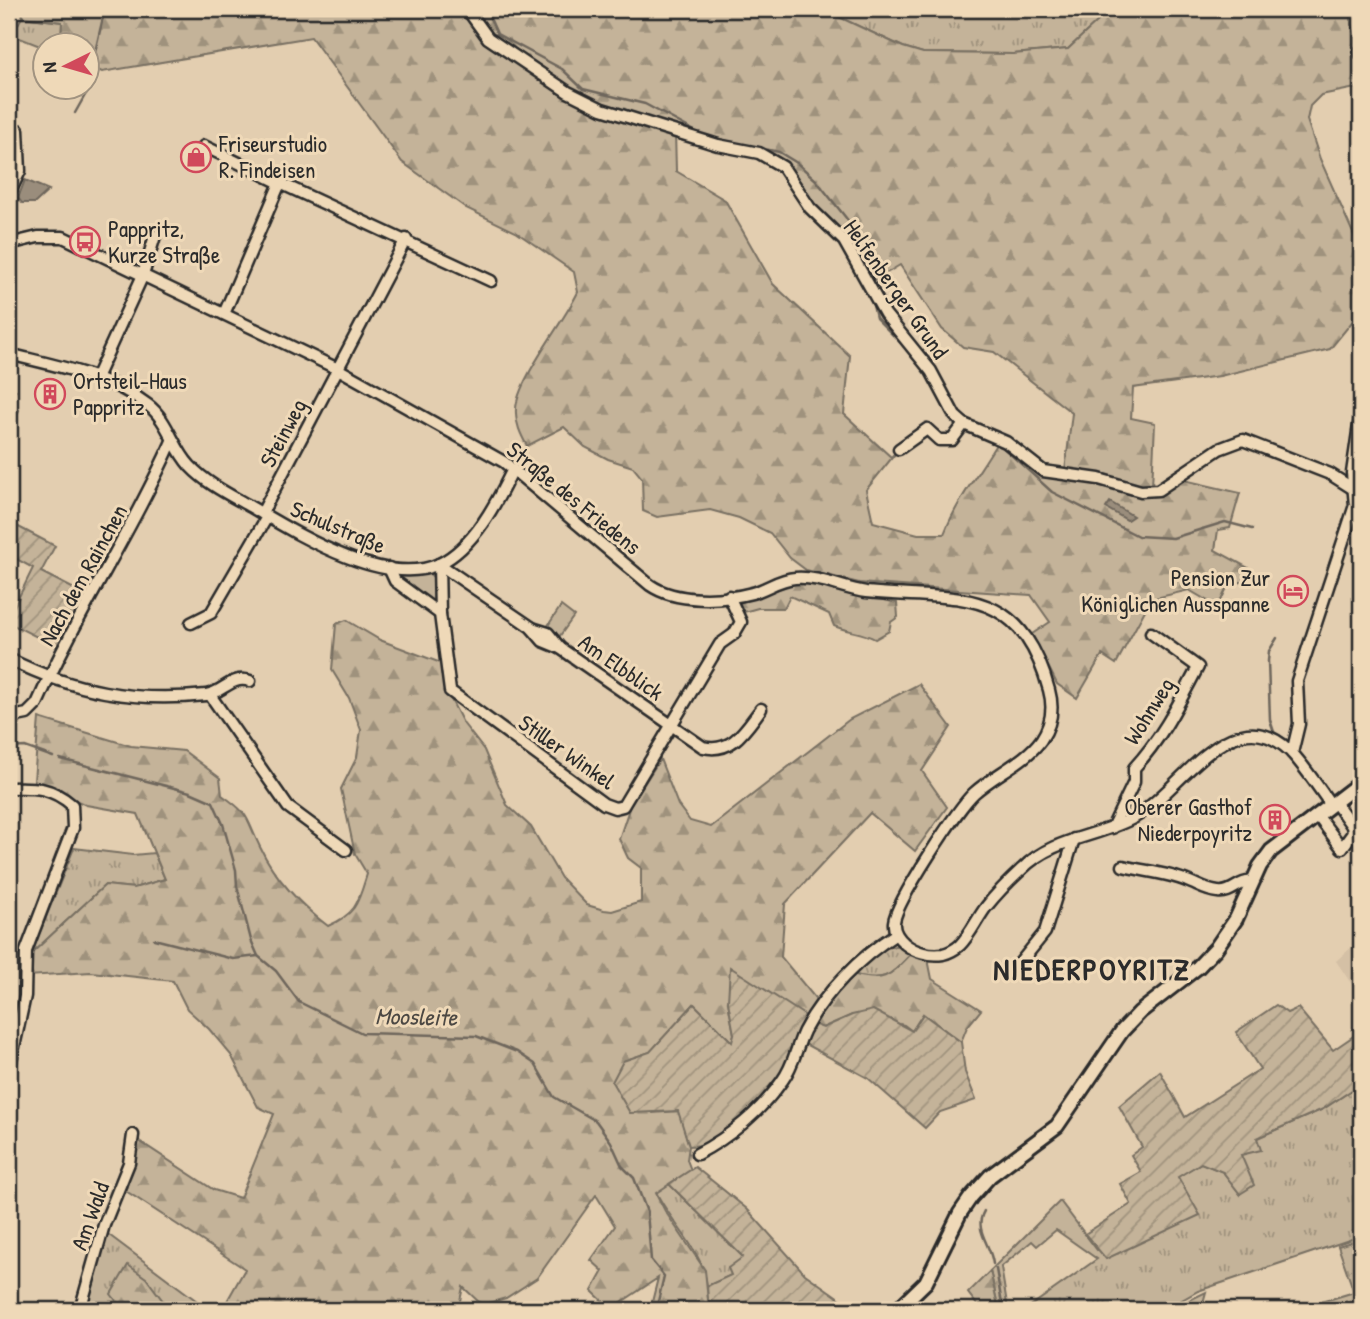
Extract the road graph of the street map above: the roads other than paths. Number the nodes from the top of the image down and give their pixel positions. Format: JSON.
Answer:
{"nodes":[{"id":1,"x":467,"y":9,"type":"edge"},
{"id":2,"x":18,"y":130,"type":"dead end"},
{"id":3,"x":204,"y":146,"type":"dead end"},
{"id":4,"x":280,"y":183,"type":"junction"},
{"id":5,"x":9,"y":194,"type":"edge"},
{"id":6,"x":155,"y":236,"type":"dead end"},
{"id":7,"x":406,"y":239,"type":"junction"},
{"id":8,"x":9,"y":244,"type":"edge"},
{"id":9,"x":143,"y":275,"type":"junction"},
{"id":10,"x":491,"y":281,"type":"dead end"},
{"id":11,"x":224,"y":314,"type":"junction"},
{"id":12,"x":9,"y":354,"type":"edge"},
{"id":13,"x":338,"y":369,"type":"junction"},
{"id":14,"x":96,"y":378,"type":"junction"},
{"id":15,"x":1361,"y":411,"type":"edge"},
{"id":16,"x":964,"y":424,"type":"junction"},
{"id":17,"x":172,"y":442,"type":"junction"},
{"id":18,"x":899,"y":449,"type":"dead end"},
{"id":19,"x":513,"y":469,"type":"junction"},
{"id":20,"x":1352,"y":488,"type":"junction"},
{"id":21,"x":265,"y":515,"type":"junction"},
{"id":22,"x":439,"y":564,"type":"junction"},
{"id":23,"x":389,"y":569,"type":"junction"},
{"id":24,"x":729,"y":596,"type":"junction"},
{"id":25,"x":440,"y":614,"type":"junction"},
{"id":26,"x":191,"y":623,"type":"dead end"},
{"id":27,"x":1151,"y":633,"type":"dead end"},
{"id":28,"x":9,"y":659,"type":"edge"},
{"id":29,"x":48,"y":678,"type":"junction"},
{"id":30,"x":250,"y":681,"type":"dead end"},
{"id":31,"x":210,"y":695,"type":"junction"},
{"id":32,"x":761,"y":709,"type":"dead end"},
{"id":33,"x":678,"y":712,"type":"junction"},
{"id":34,"x":17,"y":716,"type":"dead end"},
{"id":35,"x":659,"y":718,"type":"junction"},
{"id":36,"x":670,"y":727,"type":"junction"},
{"id":37,"x":1292,"y":753,"type":"junction"},
{"id":38,"x":1361,"y":782,"type":"edge"},
{"id":39,"x":9,"y":788,"type":"edge"},
{"id":40,"x":1333,"y":804,"type":"junction"},
{"id":41,"x":1317,"y":815,"type":"junction"},
{"id":42,"x":1112,"y":828,"type":"junction"},
{"id":43,"x":1074,"y":839,"type":"junction"},
{"id":44,"x":346,"y":850,"type":"dead end"},
{"id":45,"x":1123,"y":866,"type":"dead end"},
{"id":46,"x":1253,"y":881,"type":"junction"},
{"id":47,"x":896,"y":934,"type":"junction"},
{"id":48,"x":1001,"y":971,"type":"dead end"},
{"id":49,"x":9,"y":1070,"type":"edge"},
{"id":50,"x":134,"y":1135,"type":"dead end"},
{"id":51,"x":697,"y":1154,"type":"dead end"},
{"id":52,"x":80,"y":1310,"type":"edge"},
{"id":53,"x":897,"y":1310,"type":"edge"}],
"edges":[{"from":1,"to":16,"type":"street","name":"Helfenberger Grund"},
{"from":2,"to":5,"type":"street"},
{"from":3,"to":4,"type":"street"},
{"from":4,"to":7,"type":"street"},
{"from":4,"to":11,"type":"street"},
{"from":6,"to":9,"type":"street"},
{"from":7,"to":10,"type":"street"},
{"from":7,"to":13,"type":"street","name":"Steinweg"},
{"from":8,"to":9,"type":"street","name":"Straße des Friedens"},
{"from":9,"to":11,"type":"street","name":"Straße des Friedens"},
{"from":9,"to":14,"type":"street"},
{"from":11,"to":13,"type":"street","name":"Straße des Friedens"},
{"from":12,"to":14,"type":"street","name":"Schulstraße"},
{"from":13,"to":19,"type":"street","name":"Straße des Friedens"},
{"from":13,"to":21,"type":"street","name":"Steinweg"},
{"from":14,"to":17,"type":"street","name":"Schulstraße"},
{"from":15,"to":20,"type":"street"},
{"from":16,"to":18,"type":"street"},
{"from":16,"to":20,"type":"street"},
{"from":17,"to":21,"type":"street","name":"Schulstraße"},
{"from":17,"to":29,"type":"street","name":"Nach dem Rainchen"},
{"from":19,"to":22,"type":"street","name":"Schulstraße"},
{"from":19,"to":24,"type":"street","name":"Straße des Friedens"},
{"from":20,"to":37,"type":"street"},
{"from":21,"to":23,"type":"street","name":"Schulstraße"},
{"from":21,"to":26,"type":"street","name":"Schulstraße"},
{"from":22,"to":23,"type":"street","name":"Schulstraße"},
{"from":22,"to":25,"type":"street"},
{"from":22,"to":35,"type":"street","name":"Am Elbblick"},
{"from":23,"to":25,"type":"street"},
{"from":24,"to":33,"type":"street","name":"Am Elbblick"},
{"from":24,"to":47,"type":"street","name":"Straße des Friedens"},
{"from":25,"to":36,"type":"street","name":"Stiller Winkel"},
{"from":27,"to":42,"type":"street","name":"Wohnweg"},
{"from":28,"to":29,"type":"street"},
{"from":29,"to":31,"type":"street"},
{"from":29,"to":34,"type":"street","name":"Nach dem Rainchen"},
{"from":30,"to":31,"type":"street"},
{"from":31,"to":44,"type":"street"},
{"from":32,"to":36,"type":"street"},
{"from":33,"to":35,"type":"street","name":"Am Elbblick"},
{"from":33,"to":36,"type":"street","name":"Am Elbblick"},
{"from":35,"to":36,"type":"street","name":"Am Elbblick"},
{"from":37,"to":40,"type":"street"},
{"from":37,"to":42,"type":"street"},
{"from":38,"to":40,"type":"main road"},
{"from":39,"to":49,"type":"street"},
{"from":40,"to":41,"type":"main road"},
{"from":40,"to":41,"type":"street"},
{"from":41,"to":46,"type":"main road"},
{"from":42,"to":43,"type":"street"},
{"from":43,"to":47,"type":"street"},
{"from":43,"to":48,"type":"street"},
{"from":45,"to":46,"type":"street"},
{"from":46,"to":53,"type":"main road"},
{"from":47,"to":51,"type":"street"},
{"from":50,"to":52,"type":"street","name":"Am Wald"}]}
